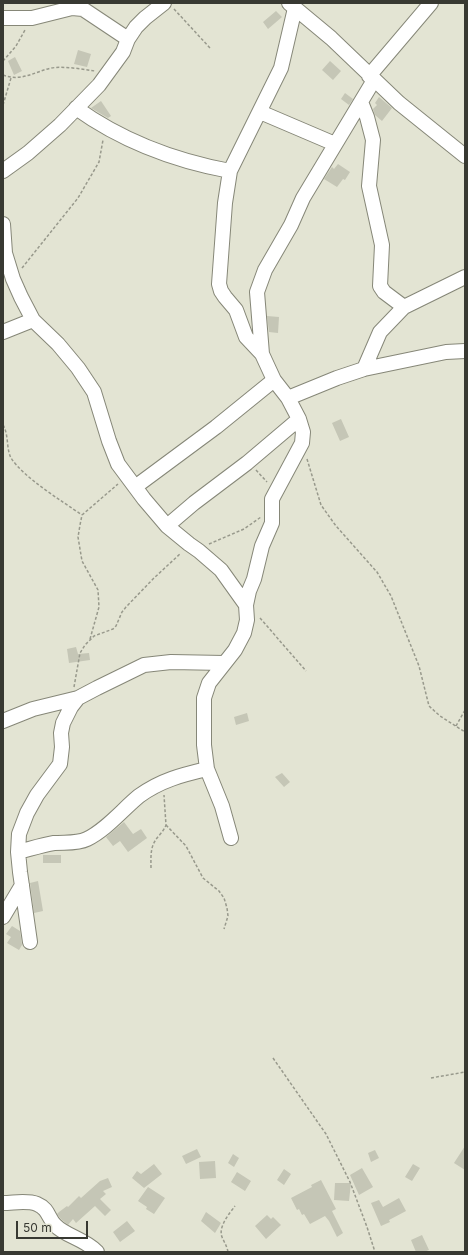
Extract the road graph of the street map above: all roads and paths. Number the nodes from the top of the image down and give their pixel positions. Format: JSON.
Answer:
{"nodes":[{"id":1,"x":431,"y":3,"type":"edge"},
{"id":2,"x":292,"y":5,"type":"edge"},
{"id":3,"x":168,"y":6,"type":"edge"},
{"id":4,"x":3,"y":18,"type":"edge"},
{"id":5,"x":32,"y":18,"type":"junction"},
{"id":6,"x":128,"y":39,"type":"junction"},
{"id":7,"x":210,"y":48,"type":"dead end"},
{"id":8,"x":3,"y":61,"type":"edge"},
{"id":9,"x":109,"y":72,"type":"junction"},
{"id":10,"x":3,"y":75,"type":"edge"},
{"id":11,"x":11,"y":78,"type":"junction"},
{"id":12,"x":372,"y":78,"type":"junction"},
{"id":13,"x":361,"y":102,"type":"junction"},
{"id":14,"x":3,"y":105,"type":"edge"},
{"id":15,"x":76,"y":108,"type":"junction"},
{"id":16,"x":260,"y":112,"type":"junction"},
{"id":17,"x":103,"y":126,"type":"junction"},
{"id":18,"x":335,"y":144,"type":"junction"},
{"id":19,"x":465,"y":156,"type":"edge"},
{"id":20,"x":3,"y":171,"type":"edge"},
{"id":21,"x":230,"y":171,"type":"junction"},
{"id":22,"x":3,"y":224,"type":"edge"},
{"id":23,"x":465,"y":277,"type":"edge"},
{"id":24,"x":13,"y":279,"type":"junction"},
{"id":25,"x":404,"y":307,"type":"junction"},
{"id":26,"x":34,"y":320,"type":"junction"},
{"id":27,"x":3,"y":332,"type":"edge"},
{"id":28,"x":465,"y":350,"type":"edge"},
{"id":29,"x":262,"y":354,"type":"junction"},
{"id":30,"x":364,"y":369,"type":"junction"},
{"id":31,"x":274,"y":380,"type":"junction"},
{"id":32,"x":288,"y":398,"type":"junction"},
{"id":33,"x":299,"y":419,"type":"junction"},
{"id":34,"x":3,"y":425,"type":"edge"},
{"id":35,"x":302,"y":443,"type":"junction"},
{"id":36,"x":247,"y":463,"type":"junction"},
{"id":37,"x":131,"y":482,"type":"junction"},
{"id":38,"x":272,"y":502,"type":"junction"},
{"id":39,"x":82,"y":515,"type":"junction"},
{"id":40,"x":167,"y":526,"type":"junction"},
{"id":41,"x":194,"y":547,"type":"junction"},
{"id":42,"x":233,"y":586,"type":"junction"},
{"id":43,"x":249,"y":591,"type":"junction"},
{"id":44,"x":246,"y":606,"type":"junction"},
{"id":45,"x":90,"y":640,"type":"junction"},
{"id":46,"x":224,"y":663,"type":"junction"},
{"id":47,"x":306,"y":671,"type":"dead end"},
{"id":48,"x":75,"y":699,"type":"junction"},
{"id":49,"x":465,"y":710,"type":"edge"},
{"id":50,"x":3,"y":721,"type":"edge"},
{"id":51,"x":456,"y":726,"type":"junction"},
{"id":52,"x":465,"y":732,"type":"edge"},
{"id":53,"x":207,"y":769,"type":"junction"},
{"id":54,"x":163,"y":781,"type":"junction"},
{"id":55,"x":166,"y":825,"type":"junction"},
{"id":56,"x":231,"y":838,"type":"dead end"},
{"id":57,"x":18,"y":852,"type":"junction"},
{"id":58,"x":151,"y":868,"type":"dead end"},
{"id":59,"x":22,"y":885,"type":"junction"},
{"id":60,"x":3,"y":917,"type":"edge"},
{"id":61,"x":224,"y":929,"type":"dead end"},
{"id":62,"x":30,"y":942,"type":"dead end"},
{"id":63,"x":273,"y":1058,"type":"dead end"},
{"id":64,"x":465,"y":1072,"type":"edge"},
{"id":65,"x":431,"y":1078,"type":"dead end"},
{"id":66,"x":3,"y":1203,"type":"edge"},
{"id":67,"x":235,"y":1206,"type":"dead end"},
{"id":68,"x":97,"y":1252,"type":"edge"},
{"id":69,"x":228,"y":1252,"type":"edge"},
{"id":70,"x":375,"y":1252,"type":"edge"}],
"edges":[{"from":1,"to":12,"type":"street"},
{"from":2,"to":12,"type":"street"},
{"from":2,"to":16,"type":"street"},
{"from":3,"to":6,"type":"street"},
{"from":3,"to":7,"type":"path"},
{"from":4,"to":5,"type":"street"},
{"from":5,"to":6,"type":"street"},
{"from":5,"to":8,"type":"path"},
{"from":6,"to":9,"type":"street"},
{"from":9,"to":11,"type":"path"},
{"from":9,"to":15,"type":"street"},
{"from":10,"to":11,"type":"path"},
{"from":11,"to":14,"type":"path"},
{"from":12,"to":13,"type":"street"},
{"from":12,"to":19,"type":"street"},
{"from":13,"to":18,"type":"street"},
{"from":13,"to":25,"type":"street"},
{"from":15,"to":17,"type":"street"},
{"from":15,"to":20,"type":"street"},
{"from":16,"to":18,"type":"street"},
{"from":16,"to":21,"type":"street"},
{"from":17,"to":21,"type":"street"},
{"from":17,"to":24,"type":"path"},
{"from":18,"to":29,"type":"street"},
{"from":21,"to":29,"type":"street"},
{"from":22,"to":24,"type":"street"},
{"from":23,"to":25,"type":"street"},
{"from":24,"to":26,"type":"street"},
{"from":25,"to":30,"type":"street"},
{"from":26,"to":27,"type":"street"},
{"from":26,"to":37,"type":"street"},
{"from":28,"to":30,"type":"street"},
{"from":29,"to":31,"type":"street"},
{"from":30,"to":32,"type":"street"},
{"from":31,"to":32,"type":"street"},
{"from":31,"to":37,"type":"street"},
{"from":32,"to":33,"type":"street"},
{"from":33,"to":35,"type":"street"},
{"from":33,"to":36,"type":"street"},
{"from":34,"to":39,"type":"path"},
{"from":35,"to":38,"type":"street"},
{"from":35,"to":51,"type":"path"},
{"from":36,"to":38,"type":"path"},
{"from":36,"to":40,"type":"street"},
{"from":37,"to":39,"type":"path"},
{"from":37,"to":40,"type":"street"},
{"from":38,"to":41,"type":"path"},
{"from":38,"to":43,"type":"street"},
{"from":39,"to":45,"type":"path"},
{"from":40,"to":41,"type":"street"},
{"from":41,"to":42,"type":"street"},
{"from":41,"to":45,"type":"path"},
{"from":42,"to":43,"type":"street"},
{"from":42,"to":44,"type":"street"},
{"from":43,"to":44,"type":"street"},
{"from":44,"to":46,"type":"street"},
{"from":44,"to":47,"type":"path"},
{"from":45,"to":48,"type":"path"},
{"from":46,"to":48,"type":"street"},
{"from":46,"to":53,"type":"street"},
{"from":48,"to":50,"type":"street"},
{"from":48,"to":57,"type":"street"},
{"from":49,"to":51,"type":"path"},
{"from":51,"to":52,"type":"path"},
{"from":53,"to":54,"type":"street"},
{"from":53,"to":56,"type":"street"},
{"from":54,"to":55,"type":"path"},
{"from":54,"to":57,"type":"street"},
{"from":55,"to":58,"type":"path"},
{"from":55,"to":61,"type":"path"},
{"from":57,"to":59,"type":"street"},
{"from":59,"to":60,"type":"street"},
{"from":59,"to":62,"type":"street"},
{"from":63,"to":70,"type":"path"},
{"from":64,"to":65,"type":"path"},
{"from":66,"to":68,"type":"street"},
{"from":67,"to":69,"type":"path"}]}
